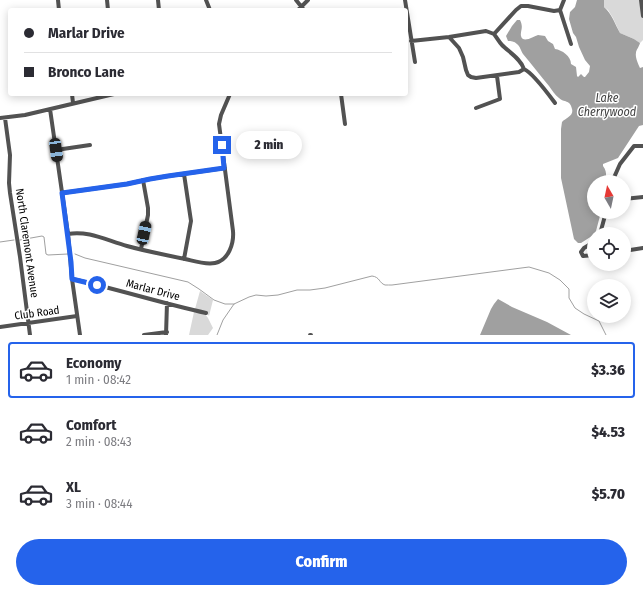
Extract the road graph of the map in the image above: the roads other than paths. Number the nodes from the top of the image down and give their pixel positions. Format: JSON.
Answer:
{"nodes":[{"id":1,"x":308,"y":0,"type":"edge"},
{"id":2,"x":564,"y":0,"type":"edge"},
{"id":3,"x":641,"y":0,"type":"edge"},
{"id":4,"x":302,"y":8,"type":"edge"},
{"id":5,"x":560,"y":10,"type":"junction"},
{"id":6,"x":643,"y":16,"type":"edge"},
{"id":7,"x":408,"y":20,"type":"edge"},
{"id":8,"x":494,"y":34,"type":"junction"},
{"id":9,"x":449,"y":37,"type":"junction"},
{"id":10,"x":411,"y":41,"type":"junction"},
{"id":11,"x":572,"y":44,"type":"dead end"},
{"id":12,"x":415,"y":62,"type":"dead end"},
{"id":13,"x":524,"y":69,"type":"junction"},
{"id":14,"x":497,"y":76,"type":"junction"},
{"id":15,"x":72,"y":96,"type":"edge"},
{"id":16,"x":105,"y":96,"type":"edge"},
{"id":17,"x":229,"y":96,"type":"edge"},
{"id":18,"x":341,"y":96,"type":"edge"},
{"id":19,"x":73,"y":103,"type":"junction"},
{"id":20,"x":555,"y":103,"type":"dead end"},
{"id":21,"x":476,"y":108,"type":"dead end"},
{"id":22,"x":50,"y":109,"type":"junction"},
{"id":23,"x":2,"y":118,"type":"edge"},
{"id":24,"x":345,"y":124,"type":"dead end"},
{"id":25,"x":90,"y":146,"type":"dead end"},
{"id":26,"x":643,"y":146,"type":"edge"},
{"id":27,"x":56,"y":150,"type":"junction"},
{"id":28,"x":224,"y":168,"type":"junction"},
{"id":29,"x":184,"y":174,"type":"junction"},
{"id":30,"x":615,"y":175,"type":"edge"},
{"id":31,"x":143,"y":180,"type":"junction"},
{"id":32,"x":62,"y":193,"type":"junction"},
{"id":33,"x":643,"y":197,"type":"edge"},
{"id":34,"x":631,"y":198,"type":"edge"},
{"id":35,"x":68,"y":234,"type":"junction"},
{"id":36,"x":587,"y":246,"type":"edge"},
{"id":37,"x":643,"y":248,"type":"edge"},
{"id":38,"x":141,"y":249,"type":"junction"},
{"id":39,"x":631,"y":250,"type":"edge"},
{"id":40,"x":587,"y":256,"type":"edge"},
{"id":41,"x":184,"y":258,"type":"junction"},
{"id":42,"x":72,"y":279,"type":"junction"},
{"id":43,"x":167,"y":303,"type":"junction"},
{"id":44,"x":206,"y":313,"type":"dead end"},
{"id":45,"x":77,"y":316,"type":"junction"},
{"id":46,"x":28,"y":323,"type":"junction"},
{"id":47,"x":0,"y":327,"type":"edge"},
{"id":48,"x":166,"y":334,"type":"edge"},
{"id":49,"x":30,"y":335,"type":"edge"},
{"id":50,"x":80,"y":335,"type":"edge"},
{"id":51,"x":144,"y":335,"type":"edge"}],
"edges":[{"from":1,"to":4,"type":"street"},
{"from":2,"to":5,"type":"street"},
{"from":3,"to":6,"type":"street"},
{"from":5,"to":8,"type":"street"},
{"from":5,"to":11,"type":"street"},
{"from":7,"to":10,"type":"street"},
{"from":8,"to":9,"type":"street"},
{"from":8,"to":13,"type":"street"},
{"from":9,"to":10,"type":"street"},
{"from":9,"to":14,"type":"street"},
{"from":10,"to":12,"type":"street"},
{"from":13,"to":14,"type":"street"},
{"from":13,"to":20,"type":"street"},
{"from":14,"to":21,"type":"street"},
{"from":15,"to":19,"type":"street"},
{"from":16,"to":19,"type":"street"},
{"from":17,"to":28,"type":"street"},
{"from":18,"to":24,"type":"street"},
{"from":19,"to":22,"type":"street"},
{"from":22,"to":23,"type":"street"},
{"from":22,"to":27,"type":"street"},
{"from":23,"to":46,"type":"street","name":"North Claremont Avenue"},
{"from":25,"to":27,"type":"street"},
{"from":26,"to":30,"type":"street"},
{"from":27,"to":32,"type":"street"},
{"from":28,"to":29,"type":"street"},
{"from":28,"to":41,"type":"street"},
{"from":29,"to":31,"type":"street"},
{"from":29,"to":41,"type":"street"},
{"from":31,"to":32,"type":"street"},
{"from":31,"to":38,"type":"street"},
{"from":32,"to":35,"type":"street"},
{"from":33,"to":34,"type":"street"},
{"from":35,"to":38,"type":"street"},
{"from":35,"to":42,"type":"street"},
{"from":36,"to":40,"type":"street"},
{"from":37,"to":39,"type":"street"},
{"from":38,"to":41,"type":"street"},
{"from":42,"to":43,"type":"street","name":"Marlar Drive"},
{"from":42,"to":45,"type":"street"},
{"from":43,"to":44,"type":"street","name":"Marlar Drive"},
{"from":43,"to":48,"type":"street"},
{"from":45,"to":46,"type":"street","name":"Club Road"},
{"from":45,"to":50,"type":"street"},
{"from":46,"to":47,"type":"street","name":"Club Road"},
{"from":46,"to":49,"type":"street","name":"North Claremont Avenue"},
{"from":48,"to":51,"type":"street"}]}
